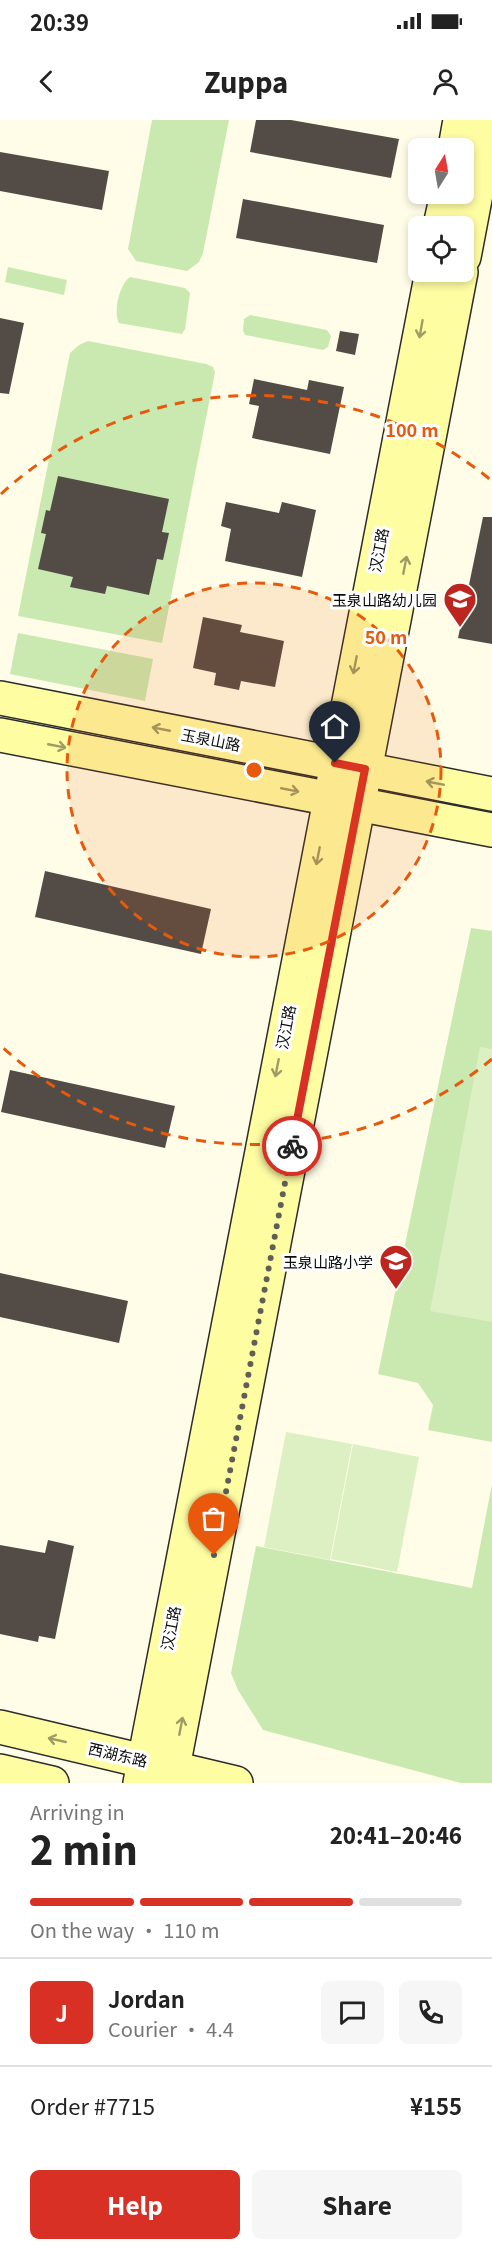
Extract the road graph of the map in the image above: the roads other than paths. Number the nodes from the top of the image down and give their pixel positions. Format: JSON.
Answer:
{"nodes":[{"id":1,"x":460,"y":120,"type":"edge"},
{"id":2,"x":490,"y":120,"type":"edge"},
{"id":3,"x":457,"y":138,"type":"edge"},
{"id":4,"x":472,"y":216,"type":"edge"},
{"id":5,"x":430,"y":282,"type":"edge"},
{"id":6,"x":459,"y":282,"type":"edge"},
{"id":7,"x":0,"y":698,"type":"edge"},
{"id":8,"x":0,"y":735,"type":"edge"},
{"id":9,"x":350,"y":766,"type":"junction"},
{"id":10,"x":492,"y":794,"type":"edge"},
{"id":11,"x":344,"y":801,"type":"junction"},
{"id":12,"x":492,"y":830,"type":"edge"},
{"id":13,"x":0,"y":1727,"type":"edge"},
{"id":14,"x":0,"y":1772,"type":"edge"},
{"id":15,"x":157,"y":1773,"type":"edge"},
{"id":16,"x":52,"y":1783,"type":"edge"},
{"id":17,"x":236,"y":1783,"type":"edge"}],
"edges":[{"from":1,"to":3,"type":"street"},
{"from":2,"to":4,"type":"street"},
{"from":5,"to":9,"type":"street","name":"汉江路","one_way":true},
{"from":9,"to":6,"type":"street","name":"汉江路","one_way":true},
{"from":9,"to":7,"type":"street","name":"玉泉山路","one_way":true},
{"from":8,"to":11,"type":"street","one_way":true},
{"from":10,"to":9,"type":"street","name":"玉泉山路","one_way":true},
{"from":9,"to":11,"type":"street","name":"汉江路"},
{"from":11,"to":12,"type":"street"},
{"from":11,"to":15,"type":"street","name":"汉江路"},
{"from":15,"to":13,"type":"street","name":"西湖东路","one_way":true},
{"from":14,"to":16,"type":"street"},
{"from":15,"to":17,"type":"street","name":"西湖东路"}]}
